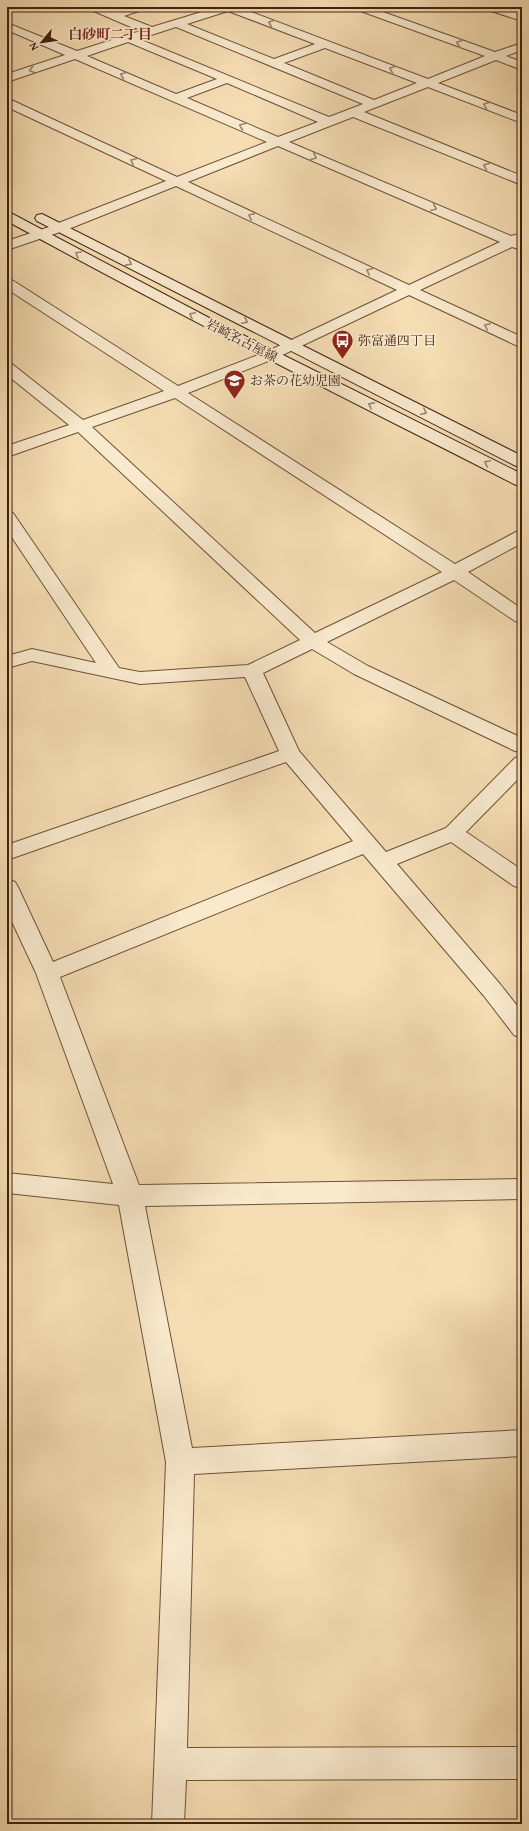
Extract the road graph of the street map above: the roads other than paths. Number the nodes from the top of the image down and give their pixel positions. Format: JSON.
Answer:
{"nodes":[{"id":1,"x":93,"y":7,"type":"edge"},
{"id":2,"x":141,"y":7,"type":"edge"},
{"id":3,"x":229,"y":7,"type":"edge"},
{"id":4,"x":359,"y":7,"type":"edge"},
{"id":5,"x":489,"y":7,"type":"edge"},
{"id":6,"x":113,"y":16,"type":"junction"},
{"id":7,"x":522,"y":18,"type":"edge"},
{"id":8,"x":176,"y":23,"type":"junction"},
{"id":9,"x":7,"y":26,"type":"edge"},
{"id":10,"x":150,"y":31,"type":"junction"},
{"id":11,"x":128,"y":38,"type":"junction"},
{"id":12,"x":326,"y":44,"type":"junction"},
{"id":13,"x":522,"y":46,"type":"edge"},
{"id":14,"x":76,"y":55,"type":"junction"},
{"id":15,"x":495,"y":57,"type":"junction"},
{"id":16,"x":274,"y":63,"type":"junction"},
{"id":17,"x":522,"y":66,"type":"edge"},
{"id":18,"x":7,"y":78,"type":"edge"},
{"id":19,"x":228,"y":79,"type":"junction"},
{"id":20,"x":429,"y":83,"type":"junction"},
{"id":21,"x":176,"y":98,"type":"junction"},
{"id":22,"x":7,"y":102,"type":"edge"},
{"id":23,"x":374,"y":104,"type":"junction"},
{"id":24,"x":353,"y":112,"type":"junction"},
{"id":25,"x":522,"y":119,"type":"edge"},
{"id":26,"x":330,"y":122,"type":"junction"},
{"id":27,"x":278,"y":142,"type":"junction"},
{"id":28,"x":522,"y":181,"type":"edge"},
{"id":29,"x":176,"y":182,"type":"junction"},
{"id":30,"x":7,"y":201,"type":"edge"},
{"id":31,"x":7,"y":215,"type":"edge"},
{"id":32,"x":61,"y":227,"type":"junction"},
{"id":33,"x":43,"y":234,"type":"junction"},
{"id":34,"x":519,"y":241,"type":"edge"},
{"id":35,"x":7,"y":246,"type":"edge"},
{"id":36,"x":7,"y":282,"type":"edge"},
{"id":37,"x":409,"y":290,"type":"junction"},
{"id":38,"x":522,"y":343,"type":"edge"},
{"id":39,"x":293,"y":345,"type":"junction"},
{"id":40,"x":271,"y":355,"type":"junction"},
{"id":41,"x":7,"y":367,"type":"edge"},
{"id":42,"x":177,"y":392,"type":"junction"},
{"id":43,"x":81,"y":426,"type":"junction"},
{"id":44,"x":7,"y":452,"type":"edge"},
{"id":45,"x":522,"y":462,"type":"edge"},
{"id":46,"x":522,"y":481,"type":"edge"},
{"id":47,"x":7,"y":517,"type":"edge"},
{"id":48,"x":522,"y":536,"type":"edge"},
{"id":49,"x":456,"y":572,"type":"junction"},
{"id":50,"x":522,"y":617,"type":"edge"},
{"id":51,"x":313,"y":642,"type":"junction"},
{"id":52,"x":7,"y":662,"type":"edge"},
{"id":53,"x":252,"y":671,"type":"junction"},
{"id":54,"x":112,"y":672,"type":"junction"},
{"id":55,"x":522,"y":746,"type":"edge"},
{"id":56,"x":290,"y":754,"type":"junction"},
{"id":57,"x":522,"y":763,"type":"edge"},
{"id":58,"x":453,"y":833,"type":"junction"},
{"id":59,"x":367,"y":844,"type":"junction"},
{"id":60,"x":7,"y":853,"type":"edge"},
{"id":61,"x":382,"y":862,"type":"junction"},
{"id":62,"x":522,"y":881,"type":"edge"},
{"id":63,"x":7,"y":887,"type":"edge"},
{"id":64,"x":47,"y":973,"type":"junction"},
{"id":65,"x":522,"y":1029,"type":"edge"},
{"id":66,"x":7,"y":1183,"type":"edge"},
{"id":67,"x":522,"y":1189,"type":"edge"},
{"id":68,"x":130,"y":1196,"type":"junction"},
{"id":69,"x":522,"y":1443,"type":"edge"},
{"id":70,"x":180,"y":1462,"type":"junction"},
{"id":71,"x":522,"y":1763,"type":"edge"},
{"id":72,"x":170,"y":1764,"type":"junction"},
{"id":73,"x":168,"y":1824,"type":"edge"}],
"edges":[{"from":1,"to":6,"type":"street"},
{"from":2,"to":6,"type":"street"},
{"from":3,"to":8,"type":"street"},
{"from":12,"to":3,"type":"street","one_way":true},
{"from":15,"to":4,"type":"street","one_way":true},
{"from":5,"to":7,"type":"street"},
{"from":6,"to":10,"type":"street"},
{"from":8,"to":10,"type":"street"},
{"from":8,"to":16,"type":"street"},
{"from":9,"to":14,"type":"street"},
{"from":10,"to":11,"type":"street"},
{"from":11,"to":14,"type":"street"},
{"from":11,"to":19,"type":"street"},
{"from":12,"to":16,"type":"street"},
{"from":20,"to":12,"type":"street","one_way":true},
{"from":13,"to":15,"type":"street"},
{"from":14,"to":18,"type":"street","one_way":true},
{"from":21,"to":14,"type":"street","one_way":true},
{"from":15,"to":17,"type":"street"},
{"from":15,"to":20,"type":"street"},
{"from":16,"to":23,"type":"street"},
{"from":19,"to":21,"type":"street"},
{"from":19,"to":26,"type":"street"},
{"from":20,"to":23,"type":"street"},
{"from":25,"to":20,"type":"street","one_way":true},
{"from":27,"to":21,"type":"street","one_way":true},
{"from":29,"to":22,"type":"street","one_way":true},
{"from":23,"to":24,"type":"street"},
{"from":24,"to":26,"type":"street"},
{"from":28,"to":24,"type":"street","one_way":true},
{"from":26,"to":27,"type":"street"},
{"from":27,"to":29,"type":"street"},
{"from":27,"to":34,"type":"street","one_way":true},
{"from":29,"to":32,"type":"street"},
{"from":37,"to":29,"type":"street","one_way":true},
{"from":30,"to":32,"type":"street","name":"岩崎名古屋線"},
{"from":31,"to":33,"type":"street","name":"岩崎名古屋線"},
{"from":32,"to":33,"type":"street"},
{"from":32,"to":39,"type":"street","name":"岩崎名古屋線","one_way":true},
{"from":33,"to":35,"type":"street"},
{"from":40,"to":33,"type":"street","name":"岩崎名古屋線","one_way":true},
{"from":34,"to":37,"type":"street"},
{"from":36,"to":42,"type":"street"},
{"from":38,"to":37,"type":"street","one_way":true},
{"from":37,"to":39,"type":"street"},
{"from":39,"to":40,"type":"street"},
{"from":39,"to":45,"type":"street","name":"岩崎名古屋線","one_way":true},
{"from":40,"to":42,"type":"street"},
{"from":46,"to":40,"type":"street","name":"岩崎名古屋線","one_way":true},
{"from":41,"to":43,"type":"street"},
{"from":42,"to":43,"type":"street"},
{"from":42,"to":49,"type":"street"},
{"from":43,"to":44,"type":"street"},
{"from":43,"to":51,"type":"street"},
{"from":47,"to":54,"type":"street"},
{"from":48,"to":49,"type":"street"},
{"from":49,"to":50,"type":"street"},
{"from":49,"to":51,"type":"street"},
{"from":51,"to":53,"type":"street"},
{"from":51,"to":55,"type":"street"},
{"from":52,"to":54,"type":"street"},
{"from":53,"to":54,"type":"street"},
{"from":53,"to":56,"type":"street"},
{"from":56,"to":59,"type":"street"},
{"from":56,"to":60,"type":"street"},
{"from":57,"to":58,"type":"street"},
{"from":58,"to":61,"type":"street"},
{"from":58,"to":62,"type":"street"},
{"from":59,"to":61,"type":"street"},
{"from":59,"to":64,"type":"street"},
{"from":61,"to":65,"type":"street"},
{"from":63,"to":64,"type":"street"},
{"from":64,"to":68,"type":"street"},
{"from":66,"to":68,"type":"street"},
{"from":67,"to":68,"type":"street"},
{"from":68,"to":70,"type":"street"},
{"from":69,"to":70,"type":"street"},
{"from":70,"to":72,"type":"street"},
{"from":71,"to":72,"type":"street"},
{"from":72,"to":73,"type":"street"}]}
